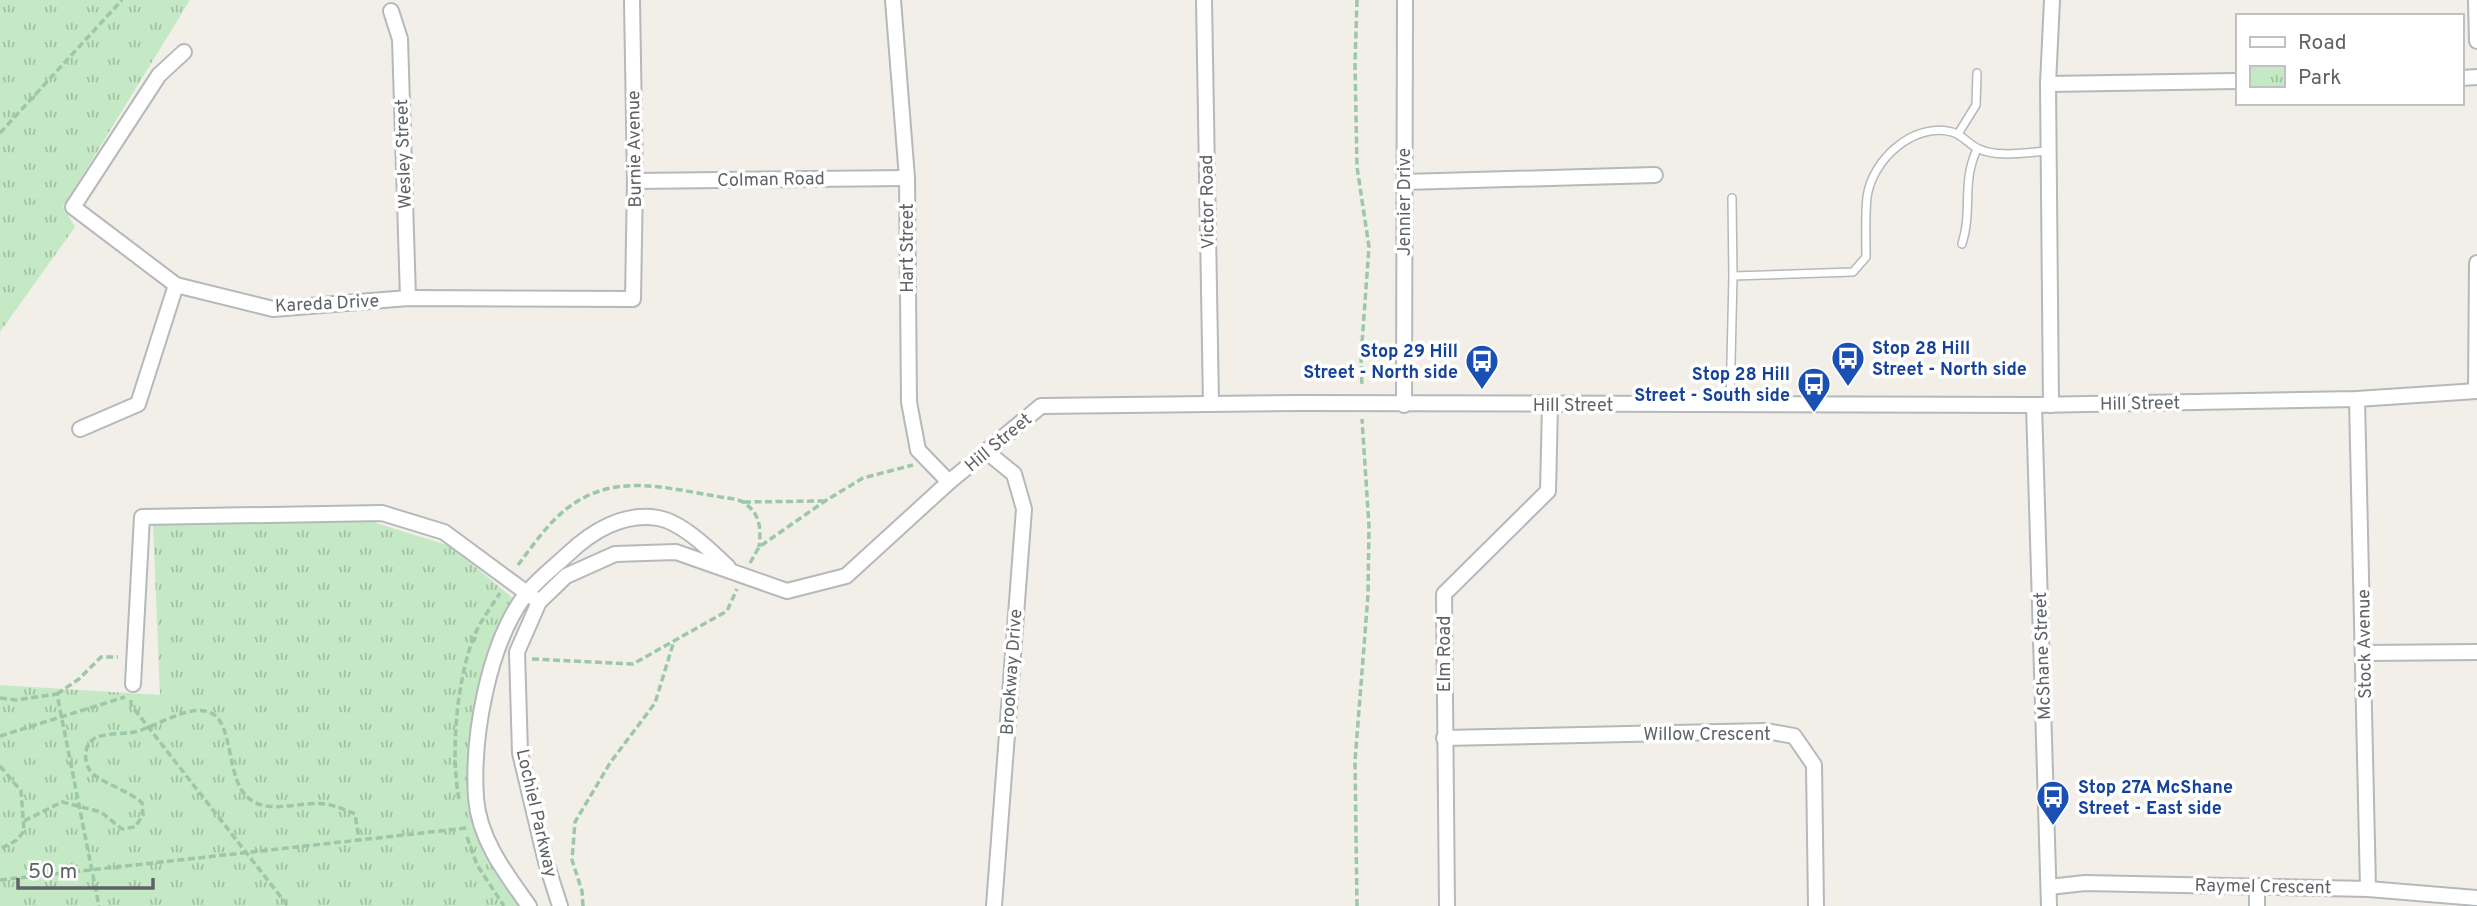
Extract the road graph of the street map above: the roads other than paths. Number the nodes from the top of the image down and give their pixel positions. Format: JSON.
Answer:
{"nodes":[{"id":1,"x":632,"y":0,"type":"edge"},
{"id":2,"x":893,"y":0,"type":"edge"},
{"id":3,"x":1204,"y":0,"type":"edge"},
{"id":4,"x":1405,"y":0,"type":"edge"},
{"id":5,"x":2052,"y":0,"type":"edge"},
{"id":6,"x":2476,"y":0,"type":"edge"},
{"id":7,"x":391,"y":11,"type":"dead end"},
{"id":8,"x":2477,"y":41,"type":"edge"},
{"id":9,"x":184,"y":52,"type":"dead end"},
{"id":10,"x":1977,"y":73,"type":"dead end"},
{"id":11,"x":2236,"y":81,"type":"edge"},
{"id":12,"x":2048,"y":84,"type":"junction"},
{"id":13,"x":1958,"y":134,"type":"junction"},
{"id":14,"x":1977,"y":149,"type":"junction"},
{"id":15,"x":2049,"y":151,"type":"junction"},
{"id":16,"x":1656,"y":175,"type":"dead end"},
{"id":17,"x":907,"y":178,"type":"junction"},
{"id":18,"x":635,"y":181,"type":"junction"},
{"id":19,"x":1405,"y":182,"type":"junction"},
{"id":20,"x":1732,"y":198,"type":"dead end"},
{"id":21,"x":1962,"y":244,"type":"dead end"},
{"id":22,"x":2477,"y":263,"type":"edge"},
{"id":23,"x":1733,"y":276,"type":"junction"},
{"id":24,"x":176,"y":285,"type":"junction"},
{"id":25,"x":408,"y":298,"type":"junction"},
{"id":26,"x":632,"y":299,"type":"joint"},
{"id":27,"x":2476,"y":391,"type":"edge"},
{"id":28,"x":2357,"y":399,"type":"junction"},
{"id":29,"x":1211,"y":404,"type":"junction"},
{"id":30,"x":1404,"y":405,"type":"junction"},
{"id":31,"x":1550,"y":405,"type":"junction"},
{"id":32,"x":1730,"y":405,"type":"junction"},
{"id":33,"x":2034,"y":405,"type":"junction"},
{"id":34,"x":2051,"y":405,"type":"junction"},
{"id":35,"x":80,"y":429,"type":"dead end"},
{"id":36,"x":987,"y":452,"type":"junction"},
{"id":37,"x":949,"y":482,"type":"junction"},
{"id":38,"x":740,"y":577,"type":"junction"},
{"id":39,"x":527,"y":593,"type":"junction"},
{"id":40,"x":539,"y":602,"type":"junction"},
{"id":41,"x":2477,"y":652,"type":"edge"},
{"id":42,"x":2364,"y":653,"type":"junction"},
{"id":43,"x":133,"y":684,"type":"dead end"},
{"id":44,"x":1444,"y":738,"type":"junction"},
{"id":45,"x":2257,"y":886,"type":"junction"},
{"id":46,"x":2049,"y":887,"type":"junction"},
{"id":47,"x":2368,"y":889,"type":"junction"},
{"id":48,"x":2477,"y":898,"type":"edge"},
{"id":49,"x":529,"y":906,"type":"edge"},
{"id":50,"x":561,"y":906,"type":"edge"},
{"id":51,"x":994,"y":906,"type":"edge"},
{"id":52,"x":1447,"y":906,"type":"edge"},
{"id":53,"x":1816,"y":906,"type":"edge"},
{"id":54,"x":2049,"y":906,"type":"edge"},
{"id":55,"x":2257,"y":906,"type":"edge"}],
"edges":[{"from":1,"to":18,"type":"street","name":"Burnie Avenue"},
{"from":2,"to":17,"type":"street","name":"Hart Street"},
{"from":3,"to":29,"type":"street","name":"Victor Road"},
{"from":4,"to":19,"type":"street","name":"Jennier Drive"},
{"from":5,"to":12,"type":"street"},
{"from":6,"to":8,"type":"street"},
{"from":7,"to":25,"type":"street","name":"Wesley Street"},
{"from":9,"to":24,"type":"street","name":"Kareda Drive"},
{"from":10,"to":13,"type":"lane"},
{"from":11,"to":12,"type":"street"},
{"from":12,"to":15,"type":"street"},
{"from":13,"to":14,"type":"lane"},
{"from":13,"to":23,"type":"lane"},
{"from":14,"to":15,"type":"lane"},
{"from":14,"to":21,"type":"lane"},
{"from":15,"to":34,"type":"street"},
{"from":16,"to":19,"type":"street"},
{"from":17,"to":18,"type":"street","name":"Colman Road"},
{"from":17,"to":37,"type":"street","name":"Hart Street"},
{"from":18,"to":26,"type":"street","name":"Burnie Avenue"},
{"from":19,"to":30,"type":"street","name":"Jennier Drive"},
{"from":20,"to":23,"type":"lane"},
{"from":22,"to":27,"type":"street"},
{"from":23,"to":32,"type":"lane"},
{"from":24,"to":25,"type":"street","name":"Kareda Drive"},
{"from":24,"to":35,"type":"street"},
{"from":25,"to":26,"type":"street","name":"Kareda Drive"},
{"from":27,"to":28,"type":"street","name":"Hill Street"},
{"from":28,"to":34,"type":"street","name":"Hill Street"},
{"from":28,"to":42,"type":"street","name":"Stock Avenue"},
{"from":29,"to":30,"type":"street","name":"Hill Street"},
{"from":29,"to":36,"type":"street","name":"Hill Street"},
{"from":30,"to":31,"type":"street","name":"Hill Street"},
{"from":31,"to":32,"type":"street","name":"Hill Street"},
{"from":31,"to":44,"type":"street","name":"Elm Road"},
{"from":32,"to":33,"type":"street","name":"Hill Street"},
{"from":33,"to":34,"type":"street","name":"Hill Street"},
{"from":33,"to":46,"type":"street","name":"McShane Street"},
{"from":36,"to":37,"type":"street","name":"Hill Street"},
{"from":36,"to":51,"type":"street","name":"Brookway Drive"},
{"from":37,"to":38,"type":"street","name":"Lochiel Parkway"},
{"from":38,"to":39,"type":"street","name":"Lochiel Parkway"},
{"from":38,"to":40,"type":"street","name":"Lochiel Parkway"},
{"from":39,"to":40,"type":"street"},
{"from":39,"to":43,"type":"street"},
{"from":39,"to":49,"type":"street","name":"Lochiel Parkway"},
{"from":40,"to":50,"type":"street","name":"Lochiel Parkway"},
{"from":41,"to":42,"type":"street"},
{"from":42,"to":47,"type":"street","name":"Stock Avenue"},
{"from":44,"to":52,"type":"street","name":"Elm Road"},
{"from":44,"to":53,"type":"street","name":"Willow Crescent"},
{"from":45,"to":46,"type":"street","name":"Raymel Crescent"},
{"from":45,"to":47,"type":"street","name":"Raymel Crescent"},
{"from":45,"to":55,"type":"street"},
{"from":46,"to":54,"type":"street","name":"McShane Street"},
{"from":47,"to":48,"type":"street","name":"Raymel Crescent"}]}
